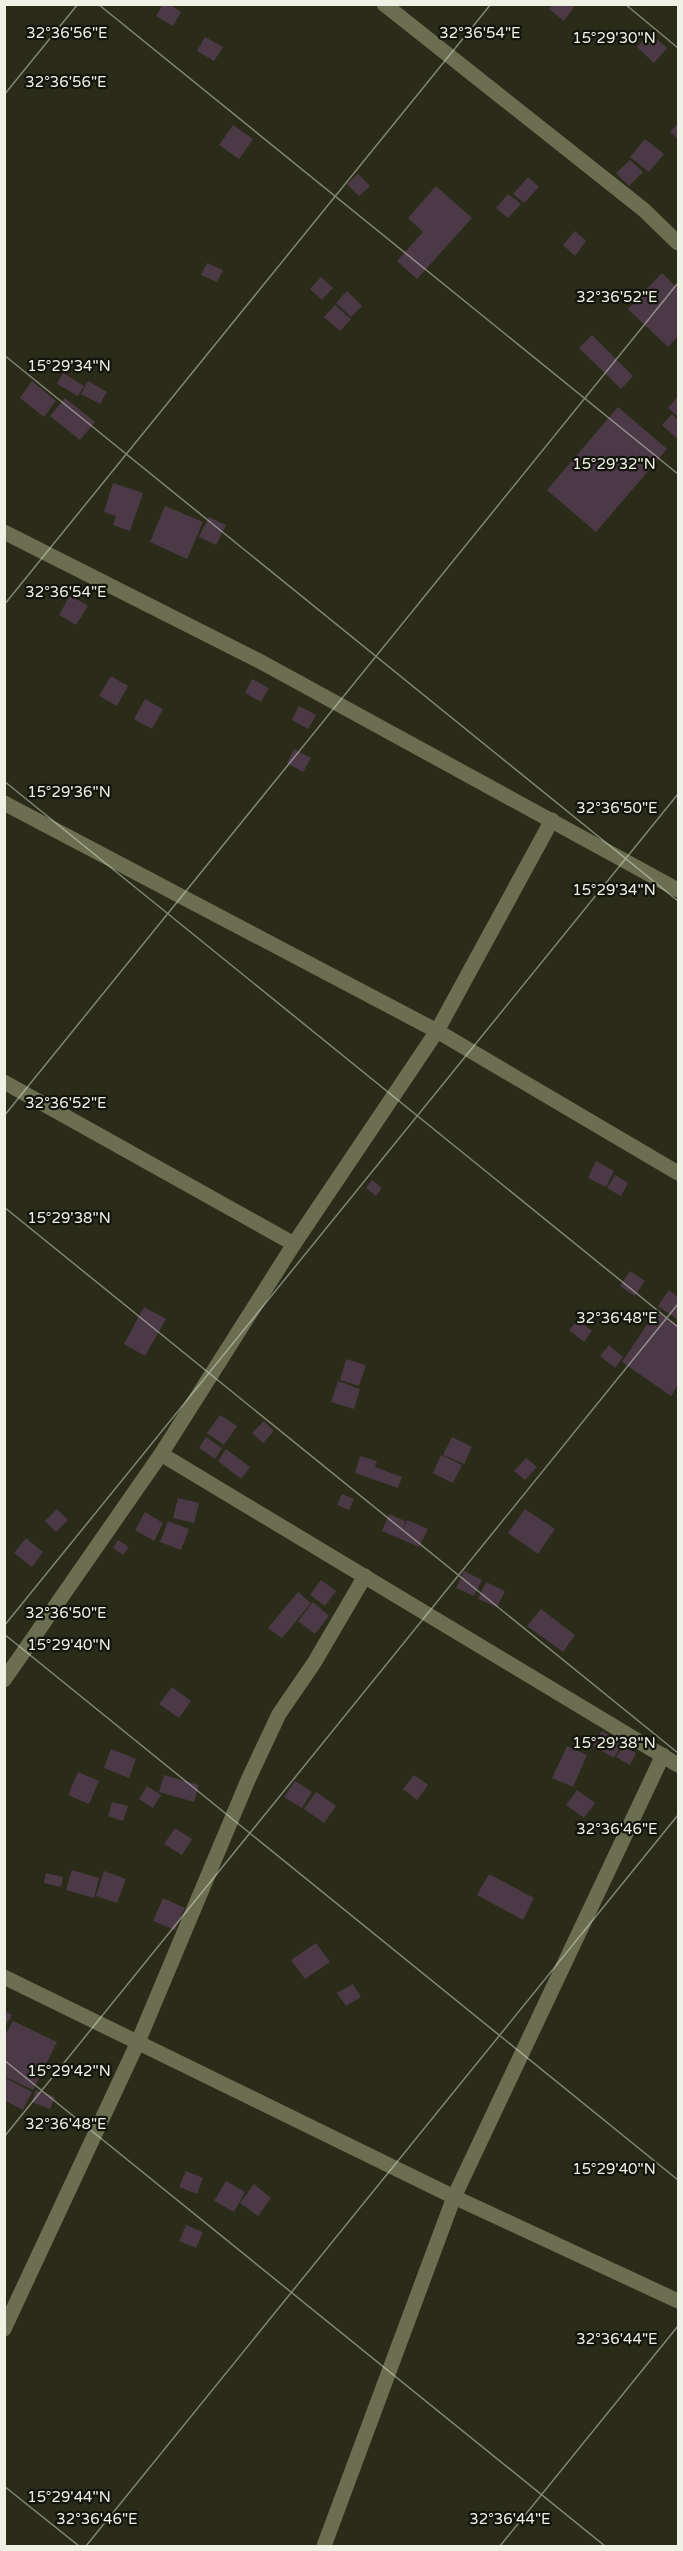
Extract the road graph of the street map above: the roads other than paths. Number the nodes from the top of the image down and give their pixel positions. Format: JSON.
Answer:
{"nodes":[{"id":1,"x":384,"y":4,"type":"edge"},
{"id":2,"x":678,"y":243,"type":"edge"},
{"id":3,"x":4,"y":532,"type":"edge"},
{"id":4,"x":4,"y":803,"type":"edge"},
{"id":5,"x":552,"y":820,"type":"junction"},
{"id":6,"x":678,"y":890,"type":"edge"},
{"id":7,"x":437,"y":1030,"type":"junction"},
{"id":8,"x":4,"y":1082,"type":"edge"},
{"id":9,"x":678,"y":1173,"type":"edge"},
{"id":10,"x":294,"y":1244,"type":"junction"},
{"id":11,"x":161,"y":1454,"type":"junction"},
{"id":12,"x":365,"y":1576,"type":"junction"},
{"id":13,"x":4,"y":1680,"type":"edge"},
{"id":14,"x":663,"y":1755,"type":"junction"},
{"id":15,"x":678,"y":1765,"type":"edge"},
{"id":16,"x":4,"y":1977,"type":"edge"},
{"id":17,"x":138,"y":2042,"type":"junction"},
{"id":18,"x":454,"y":2197,"type":"junction"},
{"id":19,"x":678,"y":2301,"type":"edge"},
{"id":20,"x":4,"y":2330,"type":"edge"},
{"id":21,"x":324,"y":2547,"type":"edge"}],
"edges":[{"from":1,"to":2,"type":"street"},
{"from":3,"to":5,"type":"street"},
{"from":4,"to":7,"type":"street"},
{"from":5,"to":6,"type":"street"},
{"from":5,"to":7,"type":"street"},
{"from":7,"to":9,"type":"street"},
{"from":7,"to":10,"type":"street"},
{"from":8,"to":10,"type":"street"},
{"from":10,"to":11,"type":"street"},
{"from":11,"to":12,"type":"street"},
{"from":11,"to":13,"type":"street"},
{"from":12,"to":14,"type":"street"},
{"from":12,"to":17,"type":"street"},
{"from":14,"to":15,"type":"street"},
{"from":14,"to":18,"type":"street"},
{"from":16,"to":17,"type":"street"},
{"from":17,"to":18,"type":"street"},
{"from":17,"to":20,"type":"street"},
{"from":18,"to":19,"type":"street"},
{"from":18,"to":21,"type":"street"}]}
